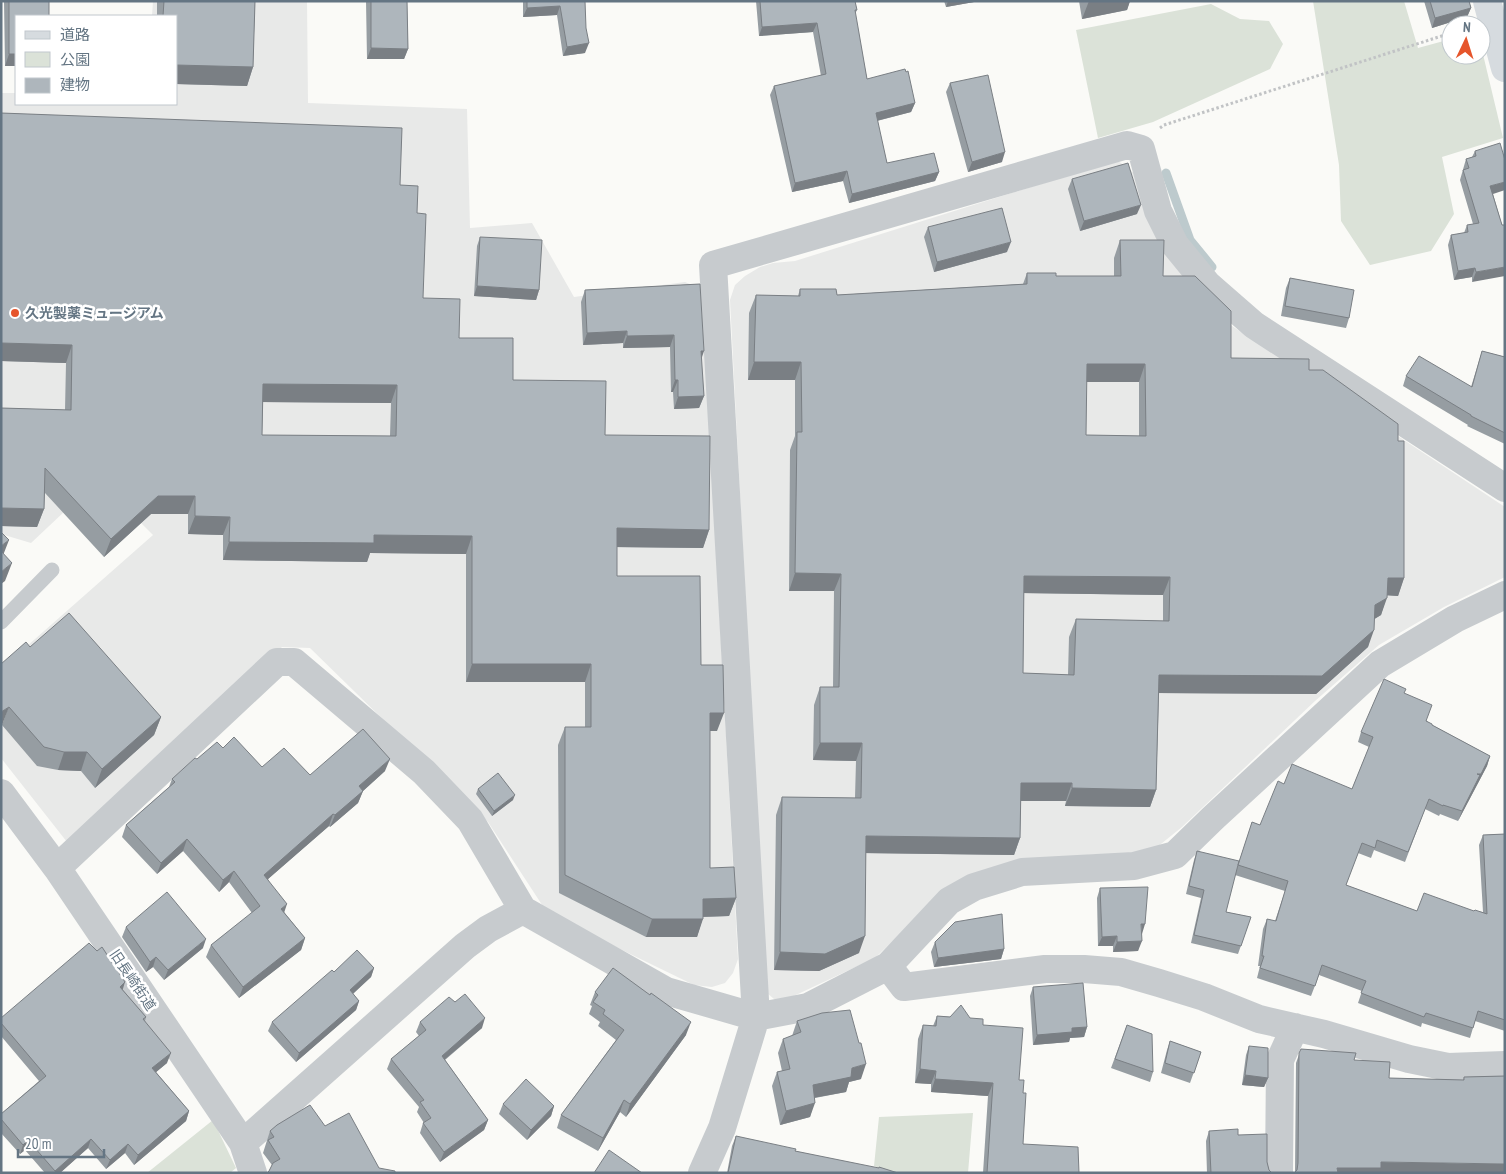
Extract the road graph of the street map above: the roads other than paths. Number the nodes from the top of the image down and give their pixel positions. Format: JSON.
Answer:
{"nodes":[{"id":1,"x":1495,"y":13,"type":"edge"},
{"id":2,"x":1505,"y":68,"type":"edge"},
{"id":3,"x":1505,"y":488,"type":"edge"},
{"id":4,"x":52,"y":570,"type":"dead end"},
{"id":5,"x":1505,"y":596,"type":"edge"},
{"id":6,"x":1,"y":622,"type":"edge"},
{"id":7,"x":1,"y":793,"type":"edge"},
{"id":8,"x":57,"y":868,"type":"junction"},
{"id":9,"x":523,"y":910,"type":"junction"},
{"id":10,"x":888,"y":966,"type":"junction"},
{"id":11,"x":756,"y":1017,"type":"junction"},
{"id":12,"x":1296,"y":1027,"type":"junction"},
{"id":13,"x":1505,"y":1065,"type":"edge"},
{"id":14,"x":244,"y":1143,"type":"junction"},
{"id":15,"x":253,"y":1173,"type":"edge"},
{"id":16,"x":702,"y":1173,"type":"edge"},
{"id":17,"x":1279,"y":1173,"type":"edge"}],
"edges":[{"from":1,"to":2,"type":"main road"},
{"from":3,"to":11,"type":"street"},
{"from":4,"to":6,"type":"lane"},
{"from":5,"to":10,"type":"street"},
{"from":7,"to":8,"type":"street","name":"旧長崎街道"},
{"from":8,"to":9,"type":"street"},
{"from":8,"to":14,"type":"street","name":"旧長崎街道"},
{"from":9,"to":11,"type":"street"},
{"from":9,"to":14,"type":"street"},
{"from":10,"to":11,"type":"street"},
{"from":10,"to":12,"type":"street"},
{"from":11,"to":16,"type":"street"},
{"from":12,"to":13,"type":"street"},
{"from":12,"to":17,"type":"street"},
{"from":14,"to":15,"type":"street","name":"旧長崎街道"}]}
